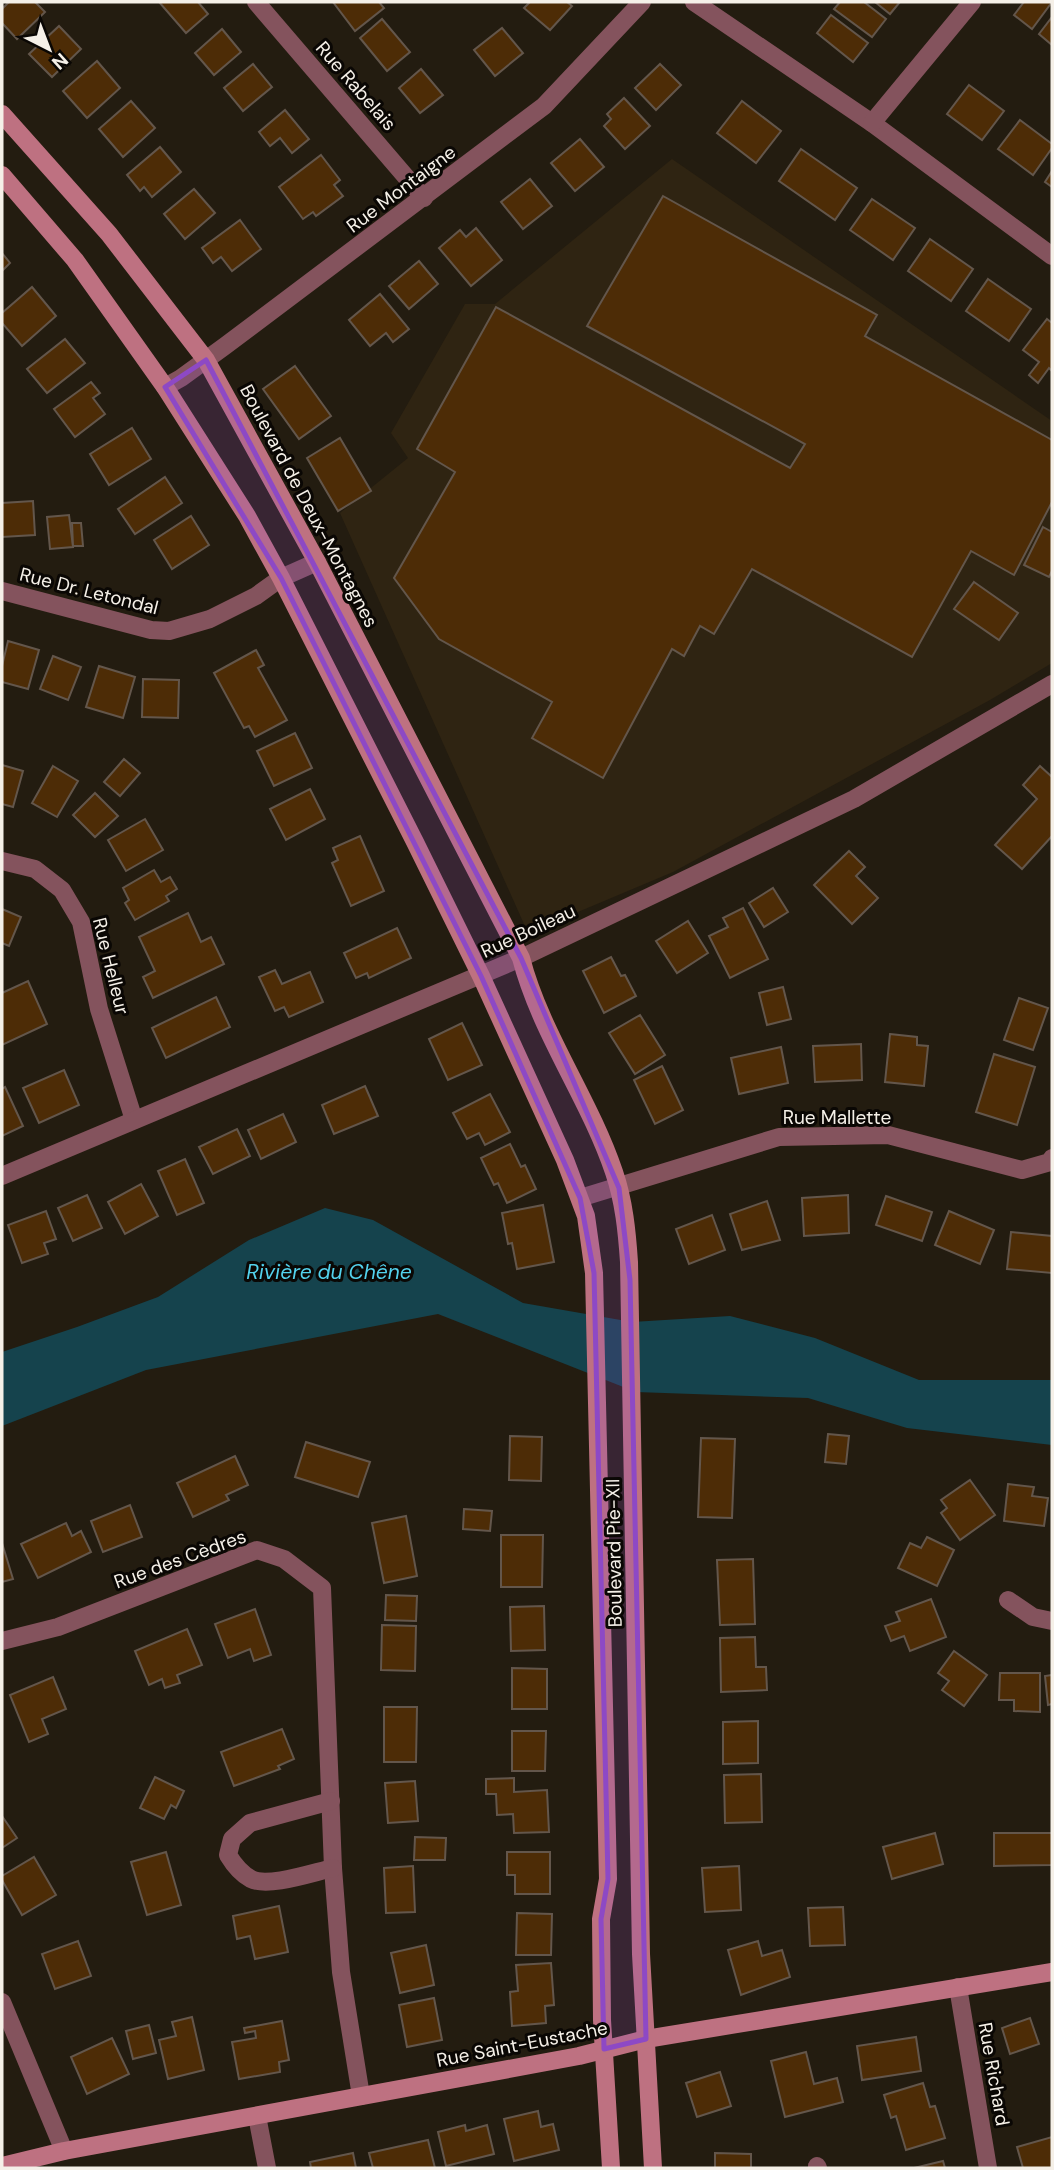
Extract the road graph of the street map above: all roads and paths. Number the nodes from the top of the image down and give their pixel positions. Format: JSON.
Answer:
{"nodes":[{"id":1,"x":256,"y":2,"type":"edge"},
{"id":2,"x":642,"y":2,"type":"edge"},
{"id":3,"x":694,"y":2,"type":"edge"},
{"id":4,"x":972,"y":2,"type":"edge"},
{"id":5,"x":2,"y":114,"type":"edge"},
{"id":6,"x":872,"y":122,"type":"junction"},
{"id":7,"x":2,"y":175,"type":"edge"},
{"id":8,"x":424,"y":198,"type":"junction"},
{"id":9,"x":1052,"y":256,"type":"edge"},
{"id":10,"x":206,"y":360,"type":"junction"},
{"id":11,"x":165,"y":387,"type":"junction"},
{"id":12,"x":317,"y":562,"type":"junction"},
{"id":13,"x":281,"y":578,"type":"junction"},
{"id":14,"x":2,"y":591,"type":"edge"},
{"id":15,"x":1052,"y":684,"type":"edge"},
{"id":16,"x":2,"y":861,"type":"edge"},
{"id":17,"x":521,"y":958,"type":"junction"},
{"id":18,"x":481,"y":976,"type":"junction"},
{"id":19,"x":134,"y":1121,"type":"junction"},
{"id":20,"x":1052,"y":1158,"type":"edge"},
{"id":21,"x":2,"y":1176,"type":"edge"},
{"id":22,"x":619,"y":1188,"type":"junction"},
{"id":23,"x":580,"y":1198,"type":"junction"},
{"id":24,"x":1008,"y":1600,"type":"dead end"},
{"id":25,"x":1052,"y":1621,"type":"edge"},
{"id":26,"x":2,"y":1641,"type":"edge"},
{"id":27,"x":331,"y":1801,"type":"junction"},
{"id":28,"x":333,"y":1868,"type":"junction"},
{"id":29,"x":1052,"y":1972,"type":"edge"},
{"id":30,"x":958,"y":1987,"type":"junction"},
{"id":31,"x":2,"y":2002,"type":"edge"},
{"id":32,"x":646,"y":2039,"type":"junction"},
{"id":33,"x":604,"y":2049,"type":"junction"},
{"id":34,"x":360,"y":2096,"type":"junction"},
{"id":35,"x":257,"y":2116,"type":"junction"},
{"id":36,"x":64,"y":2151,"type":"junction"},
{"id":37,"x":2,"y":2166,"type":"edge"},
{"id":38,"x":267,"y":2168,"type":"edge"},
{"id":39,"x":611,"y":2168,"type":"edge"},
{"id":40,"x":653,"y":2168,"type":"edge"},
{"id":41,"x":989,"y":2168,"type":"edge"}],
"edges":[{"from":1,"to":8,"type":"street","name":"Rue Rabelais"},
{"from":2,"to":8,"type":"street","name":"Rue Montaigne"},
{"from":3,"to":6,"type":"street"},
{"from":4,"to":6,"type":"street"},
{"from":5,"to":10,"type":"street","name":"Boulevard de Deux-Montagnes"},
{"from":6,"to":9,"type":"street"},
{"from":7,"to":11,"type":"street"},
{"from":8,"to":10,"type":"street","name":"Rue Montaigne"},
{"from":10,"to":11,"type":"street","name":"Rue Montaigne"},
{"from":10,"to":12,"type":"street","name":"Boulevard de Deux-Montagnes"},
{"from":11,"to":13,"type":"street"},
{"from":12,"to":13,"type":"street","name":"Rue Dr. Letondal"},
{"from":12,"to":17,"type":"street","name":"Boulevard de Deux-Montagnes"},
{"from":13,"to":14,"type":"street","name":"Rue Dr. Letondal"},
{"from":13,"to":18,"type":"street"},
{"from":15,"to":17,"type":"street","name":"Rue Boileau"},
{"from":16,"to":19,"type":"street","name":"Rue Helleur"},
{"from":17,"to":18,"type":"street","name":"Rue Boileau"},
{"from":17,"to":22,"type":"street","name":"Boulevard Pie-XII"},
{"from":18,"to":19,"type":"street","name":"Rue Boileau"},
{"from":18,"to":23,"type":"street","name":"Boulevard Pie-XII"},
{"from":19,"to":21,"type":"street","name":"Rue Boileau"},
{"from":20,"to":22,"type":"street","name":"Rue Mallette"},
{"from":22,"to":23,"type":"street","name":"Rue Mallette"},
{"from":22,"to":32,"type":"street","name":"Boulevard Pie-XII"},
{"from":23,"to":33,"type":"street","name":"Boulevard Pie-XII"},
{"from":24,"to":25,"type":"street"},
{"from":26,"to":27,"type":"street","name":"Rue des Cèdres"},
{"from":27,"to":28,"type":"street","name":"Rue des Cèdres"},
{"from":27,"to":28,"type":"street"},
{"from":28,"to":34,"type":"street","name":"Rue des Cèdres"},
{"from":29,"to":30,"type":"street","name":"Rue Saint-Eustache"},
{"from":30,"to":32,"type":"street","name":"Rue Saint-Eustache"},
{"from":30,"to":41,"type":"street","name":"Rue Richard"},
{"from":31,"to":36,"type":"street"},
{"from":32,"to":33,"type":"street","name":"Rue Saint-Eustache"},
{"from":32,"to":40,"type":"street","name":"Boulevard Pie-XII"},
{"from":33,"to":34,"type":"street","name":"Rue Saint-Eustache"},
{"from":33,"to":39,"type":"street","name":"Boulevard Pie-XII"},
{"from":34,"to":35,"type":"street","name":"Rue Saint-Eustache"},
{"from":35,"to":36,"type":"street","name":"Rue Saint-Eustache"},
{"from":35,"to":38,"type":"street"},
{"from":36,"to":37,"type":"street","name":"Rue Saint-Eustache"}]}
